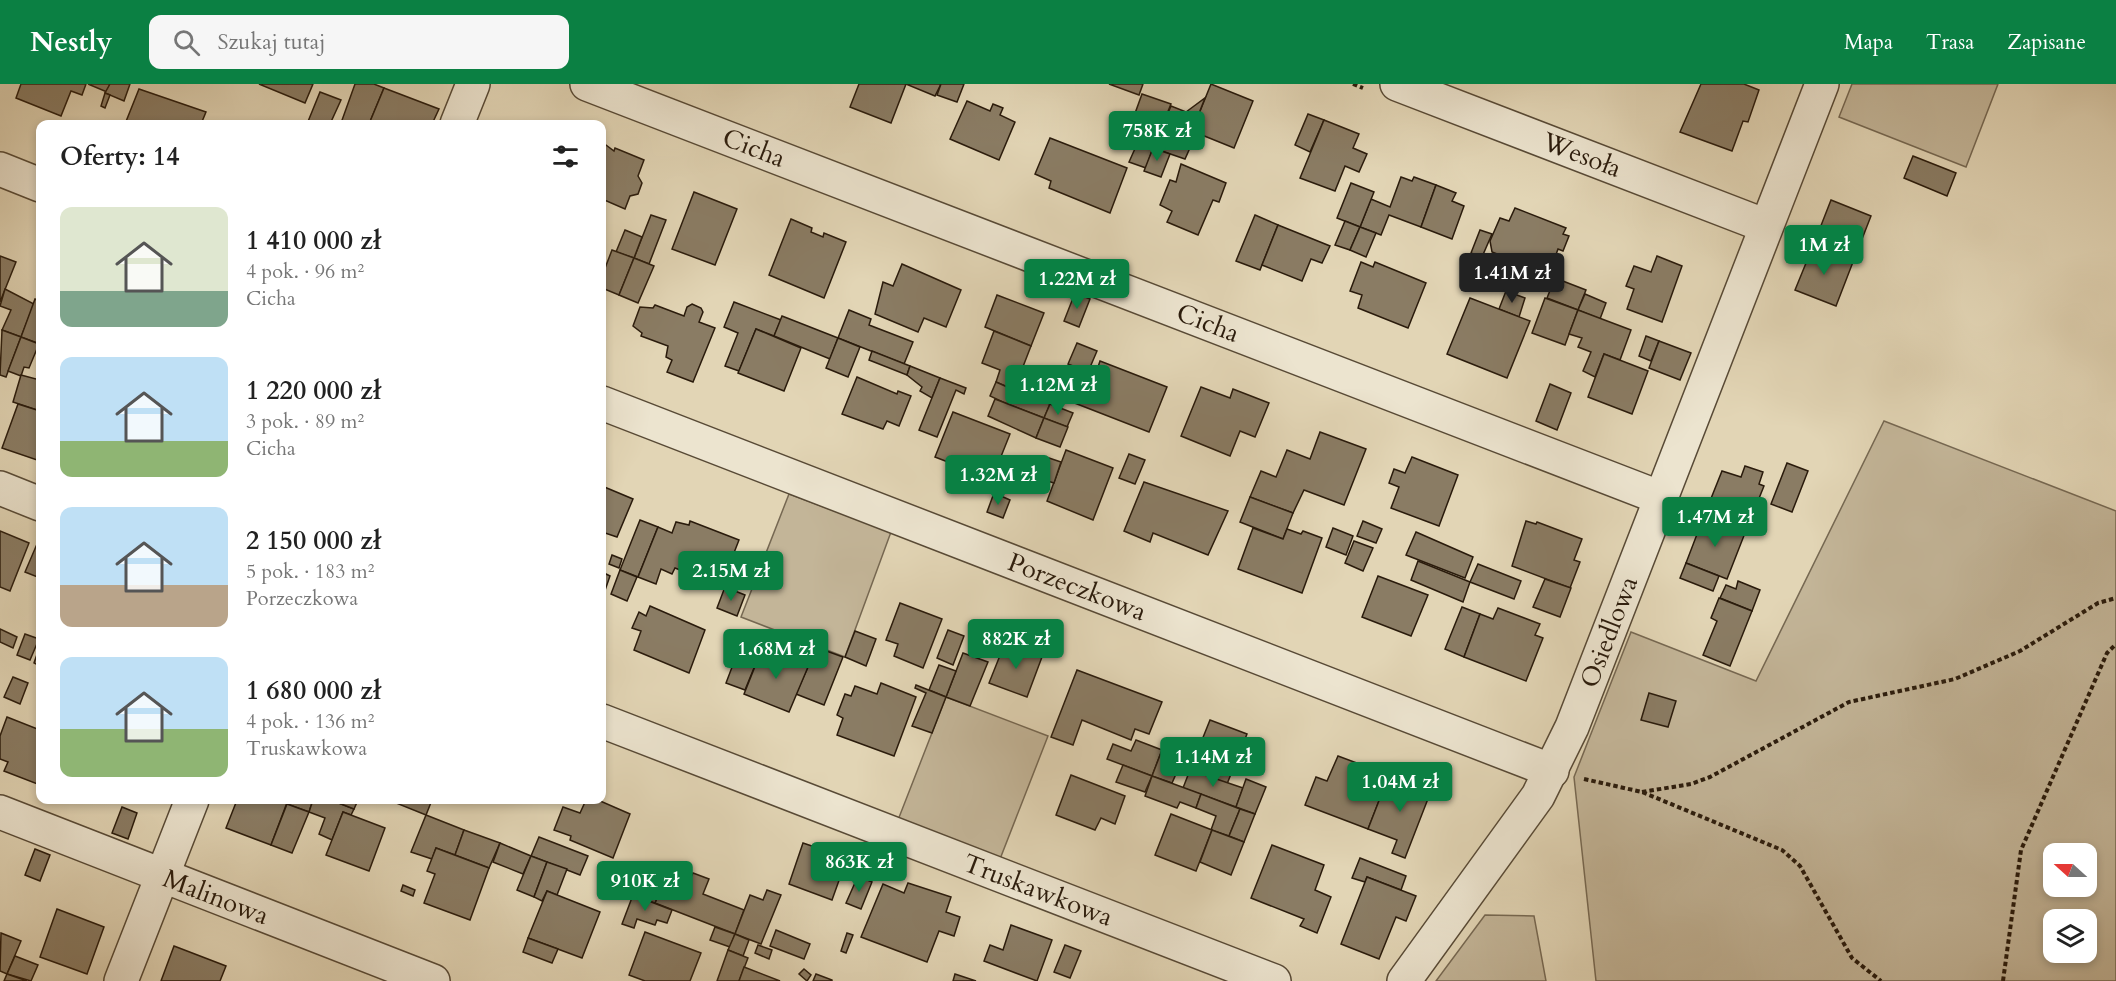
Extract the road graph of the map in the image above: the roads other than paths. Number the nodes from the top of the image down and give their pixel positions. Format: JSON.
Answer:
{"nodes":[{"id":1,"x":473,"y":84,"type":"edge"},
{"id":2,"x":587,"y":84,"type":"edge"},
{"id":3,"x":1397,"y":84,"type":"edge"},
{"id":4,"x":1822,"y":84,"type":"edge"},
{"id":5,"x":459,"y":120,"type":"edge"},
{"id":6,"x":0,"y":169,"type":"edge"},
{"id":7,"x":36,"y":183,"type":"edge"},
{"id":8,"x":1766,"y":226,"type":"junction"},
{"id":9,"x":606,"y":405,"type":"edge"},
{"id":10,"x":0,"y":488,"type":"edge"},
{"id":11,"x":1661,"y":498,"type":"junction"},
{"id":12,"x":36,"y":502,"type":"edge"},
{"id":13,"x":606,"y":723,"type":"edge"},
{"id":14,"x":1552,"y":771,"type":"junction"},
{"id":15,"x":190,"y":804,"type":"edge"},
{"id":16,"x":0,"y":812,"type":"edge"},
{"id":17,"x":163,"y":876,"type":"junction"},
{"id":18,"x":121,"y":981,"type":"edge"},
{"id":19,"x":433,"y":981,"type":"edge"},
{"id":20,"x":1274,"y":981,"type":"edge"},
{"id":21,"x":1404,"y":981,"type":"edge"}],
"edges":[{"from":1,"to":5,"type":"street"},
{"from":2,"to":11,"type":"street","name":"Cicha"},
{"from":3,"to":8,"type":"street","name":"Wesoła"},
{"from":4,"to":8,"type":"street","name":"Osiedlowa"},
{"from":6,"to":7,"type":"street"},
{"from":8,"to":11,"type":"street","name":"Osiedlowa"},
{"from":9,"to":14,"type":"street","name":"Porzeczkowa"},
{"from":10,"to":12,"type":"street"},
{"from":11,"to":14,"type":"street","name":"Osiedlowa"},
{"from":13,"to":20,"type":"street","name":"Truskawkowa"},
{"from":14,"to":21,"type":"street","name":"Osiedlowa"},
{"from":15,"to":17,"type":"street"},
{"from":16,"to":17,"type":"street","name":"Malinowa"},
{"from":17,"to":18,"type":"street"},
{"from":17,"to":19,"type":"street","name":"Malinowa"}]}
